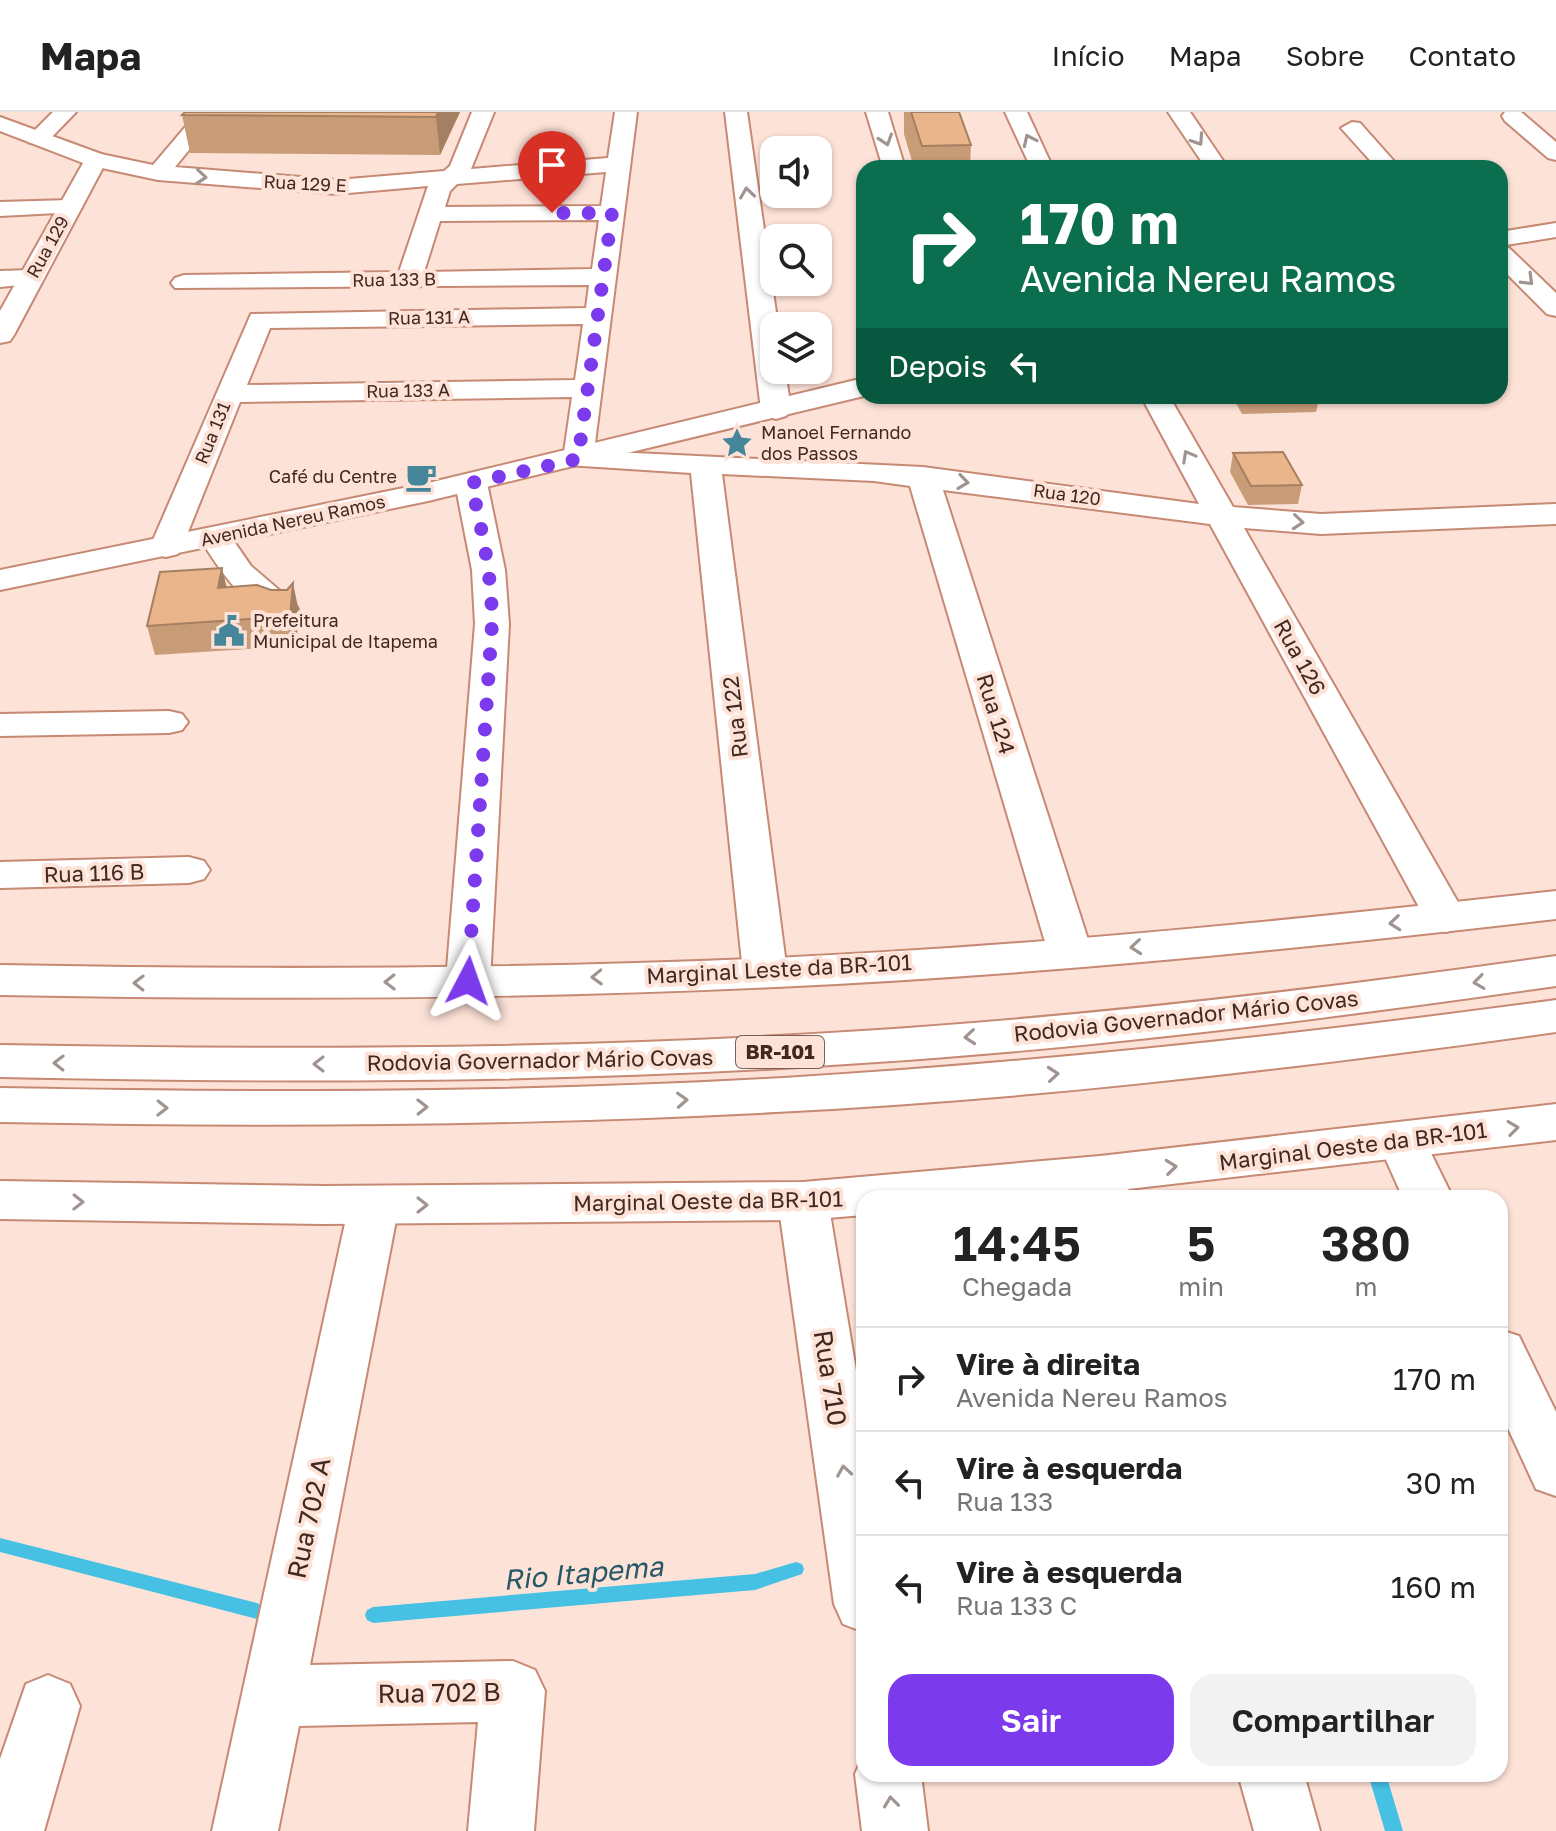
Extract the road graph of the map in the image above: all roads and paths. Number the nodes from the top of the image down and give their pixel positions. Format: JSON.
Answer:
{"nodes":[{"id":1,"x":65,"y":112,"type":"edge"},
{"id":2,"x":209,"y":112,"type":"edge"},
{"id":3,"x":483,"y":112,"type":"edge"},
{"id":4,"x":626,"y":112,"type":"edge"},
{"id":5,"x":736,"y":112,"type":"edge"},
{"id":6,"x":877,"y":112,"type":"edge"},
{"id":7,"x":1016,"y":112,"type":"edge"},
{"id":8,"x":1179,"y":112,"type":"edge"},
{"id":9,"x":1513,"y":116,"type":"dead end"},
{"id":10,"x":0,"y":123,"type":"edge"},
{"id":11,"x":1352,"y":128,"type":"dead end"},
{"id":12,"x":38,"y":138,"type":"junction"},
{"id":13,"x":1556,"y":153,"type":"edge"},
{"id":14,"x":96,"y":160,"type":"junction"},
{"id":15,"x":892,"y":160,"type":"edge"},
{"id":16,"x":1038,"y":160,"type":"edge"},
{"id":17,"x":1212,"y":160,"type":"edge"},
{"id":18,"x":1382,"y":160,"type":"edge"},
{"id":19,"x":619,"y":164,"type":"junction"},
{"id":20,"x":158,"y":173,"type":"junction"},
{"id":21,"x":448,"y":179,"type":"junction"},
{"id":22,"x":70,"y":207,"type":"junction"},
{"id":23,"x":0,"y":209,"type":"edge"},
{"id":24,"x":612,"y":213,"type":"junction"},
{"id":25,"x":431,"y":214,"type":"junction"},
{"id":26,"x":1556,"y":230,"type":"edge"},
{"id":27,"x":1508,"y":238,"type":"edge"},
{"id":28,"x":1508,"y":261,"type":"edge"},
{"id":29,"x":603,"y":277,"type":"junction"},
{"id":30,"x":31,"y":278,"type":"junction"},
{"id":31,"x":0,"y":279,"type":"edge"},
{"id":32,"x":409,"y":280,"type":"junction"},
{"id":33,"x":184,"y":283,"type":"dead end"},
{"id":34,"x":1556,"y":308,"type":"edge"},
{"id":35,"x":598,"y":316,"type":"junction"},
{"id":36,"x":260,"y":320,"type":"joint"},
{"id":37,"x":0,"y":335,"type":"edge"},
{"id":38,"x":587,"y":388,"type":"junction"},
{"id":39,"x":856,"y":389,"type":"edge"},
{"id":40,"x":229,"y":394,"type":"junction"},
{"id":41,"x":1159,"y":404,"type":"edge"},
{"id":42,"x":776,"y":410,"type":"junction"},
{"id":43,"x":578,"y":459,"type":"junction"},
{"id":44,"x":705,"y":463,"type":"junction"},
{"id":45,"x":923,"y":476,"type":"junction"},
{"id":46,"x":471,"y":483,"type":"junction"},
{"id":47,"x":1556,"y":514,"type":"edge"},
{"id":48,"x":1220,"y":516,"type":"junction"},
{"id":49,"x":215,"y":537,"type":"junction"},
{"id":50,"x":166,"y":547,"type":"junction"},
{"id":51,"x":0,"y":580,"type":"edge"},
{"id":52,"x":281,"y":609,"type":"edge"},
{"id":53,"x":169,"y":722,"type":"dead end"},
{"id":54,"x":0,"y":725,"type":"edge"},
{"id":55,"x":189,"y":870,"type":"dead end"},
{"id":56,"x":0,"y":875,"type":"edge"},
{"id":57,"x":1556,"y":905,"type":"edge"},
{"id":58,"x":1446,"y":918,"type":"junction"},
{"id":59,"x":1070,"y":952,"type":"junction"},
{"id":60,"x":1556,"y":971,"type":"edge"},
{"id":61,"x":765,"y":972,"type":"junction"},
{"id":62,"x":0,"y":980,"type":"edge"},
{"id":63,"x":468,"y":981,"type":"junction"},
{"id":64,"x":1556,"y":1016,"type":"edge"},
{"id":65,"x":0,"y":1061,"type":"edge"},
{"id":66,"x":0,"y":1105,"type":"edge"},
{"id":67,"x":1556,"y":1122,"type":"edge"},
{"id":68,"x":1402,"y":1142,"type":"junction"},
{"id":69,"x":1103,"y":1186,"type":"edge"},
{"id":70,"x":1023,"y":1190,"type":"edge"},
{"id":71,"x":1424,"y":1190,"type":"edge"},
{"id":72,"x":856,"y":1198,"type":"edge"},
{"id":73,"x":0,"y":1200,"type":"edge"},
{"id":74,"x":803,"y":1201,"type":"junction"},
{"id":75,"x":374,"y":1205,"type":"junction"},
{"id":76,"x":1508,"y":1369,"type":"edge"},
{"id":77,"x":1556,"y":1471,"type":"edge"},
{"id":78,"x":856,"y":1551,"type":"edge"},
{"id":79,"x":272,"y":1696,"type":"junction"},
{"id":80,"x":48,"y":1706,"type":"dead end"},
{"id":81,"x":889,"y":1782,"type":"edge"},
{"id":82,"x":1273,"y":1782,"type":"edge"},
{"id":83,"x":11,"y":1831,"type":"edge"},
{"id":84,"x":245,"y":1831,"type":"edge"},
{"id":85,"x":501,"y":1831,"type":"edge"},
{"id":86,"x":895,"y":1831,"type":"edge"},
{"id":87,"x":1287,"y":1831,"type":"edge"}],
"edges":[{"from":1,"to":12,"type":"main road"},
{"from":2,"to":20,"type":"main road"},
{"from":3,"to":21,"type":"main road"},
{"from":4,"to":19,"type":"main road"},
{"from":42,"to":5,"type":"main road","one_way":true},
{"from":6,"to":15,"type":"main road","one_way":true},
{"from":16,"to":7,"type":"main road","one_way":true},
{"from":8,"to":17,"type":"main road","one_way":true},
{"from":9,"to":13,"type":"main road"},
{"from":10,"to":12,"type":"main road","name":"Rua 129 E"},
{"from":11,"to":18,"type":"main road"},
{"from":12,"to":14,"type":"main road","name":"Rua 129 E"},
{"from":14,"to":20,"type":"main road","name":"Rua 129 E"},
{"from":14,"to":22,"type":"main road","name":"Rua 129"},
{"from":19,"to":21,"type":"main road","name":"Rua 129 E"},
{"from":19,"to":24,"type":"main road"},
{"from":20,"to":21,"type":"main road","name":"Rua 129 E","one_way":true},
{"from":21,"to":25,"type":"main road"},
{"from":22,"to":23,"type":"main road"},
{"from":22,"to":30,"type":"main road","name":"Rua 129"},
{"from":24,"to":25,"type":"main road"},
{"from":24,"to":29,"type":"main road"},
{"from":25,"to":32,"type":"main road"},
{"from":26,"to":27,"type":"main road"},
{"from":28,"to":34,"type":"main road","one_way":true},
{"from":29,"to":32,"type":"main road","name":"Rua 133 B"},
{"from":29,"to":35,"type":"main road"},
{"from":30,"to":31,"type":"main road"},
{"from":30,"to":37,"type":"main road","name":"Rua 129"},
{"from":32,"to":33,"type":"main road","name":"Rua 133 B"},
{"from":35,"to":36,"type":"main road","name":"Rua 131 A"},
{"from":35,"to":38,"type":"main road"},
{"from":36,"to":40,"type":"main road","name":"Rua 131"},
{"from":38,"to":40,"type":"main road","name":"Rua 133 A"},
{"from":38,"to":43,"type":"main road"},
{"from":39,"to":42,"type":"main road","name":"Avenida Nereu Ramos"},
{"from":40,"to":50,"type":"main road","name":"Rua 131"},
{"from":48,"to":41,"type":"main road","name":"Rua 126","one_way":true},
{"from":42,"to":43,"type":"main road","name":"Avenida Nereu Ramos"},
{"from":43,"to":44,"type":"main road","name":"Rua 120"},
{"from":43,"to":46,"type":"main road","name":"Avenida Nereu Ramos"},
{"from":44,"to":45,"type":"main road","name":"Rua 120"},
{"from":44,"to":61,"type":"main road","name":"Rua 122"},
{"from":45,"to":48,"type":"main road","name":"Rua 120","one_way":true},
{"from":45,"to":59,"type":"main road","name":"Rua 124"},
{"from":46,"to":49,"type":"main road","name":"Avenida Nereu Ramos"},
{"from":46,"to":63,"type":"main road"},
{"from":48,"to":47,"type":"main road","name":"Rua 120","one_way":true},
{"from":48,"to":58,"type":"main road","name":"Rua 126"},
{"from":49,"to":50,"type":"main road","name":"Avenida Nereu Ramos"},
{"from":49,"to":52,"type":"main road"},
{"from":50,"to":51,"type":"main road","name":"Avenida Nereu Ramos"},
{"from":53,"to":54,"type":"main road"},
{"from":55,"to":56,"type":"main road","name":"Rua 116 B"},
{"from":57,"to":58,"type":"main road","name":"Marginal Leste da BR-101"},
{"from":58,"to":59,"type":"main road","name":"Marginal Leste da BR-101","one_way":true},
{"from":59,"to":61,"type":"main road","name":"Marginal Leste da BR-101"},
{"from":60,"to":65,"type":"main road","name":"Rodovia Governador Mário Covas","number":"BR-101","one_way":true},
{"from":61,"to":63,"type":"main road","name":"Marginal Leste da BR-101","one_way":true},
{"from":63,"to":62,"type":"main road","name":"Marginal Leste da BR-101","one_way":true},
{"from":66,"to":64,"type":"main road","name":"Rodovia Governador Mário Covas","number":"BR-101","one_way":true},
{"from":68,"to":67,"type":"main road","name":"Marginal Oeste da BR-101","one_way":true},
{"from":69,"to":68,"type":"main road","name":"Marginal Oeste da BR-101","one_way":true},
{"from":68,"to":71,"type":"main road"},
{"from":69,"to":70,"type":"main road","name":"Marginal Oeste da BR-101"},
{"from":72,"to":74,"type":"main road","name":"Marginal Oeste da BR-101"},
{"from":73,"to":75,"type":"main road","name":"Marginal Oeste da BR-101","one_way":true},
{"from":75,"to":74,"type":"main road","name":"Marginal Oeste da BR-101","one_way":true},
{"from":78,"to":74,"type":"main road","name":"Rua 710","one_way":true},
{"from":75,"to":79,"type":"main road","name":"Rua 702 A"},
{"from":76,"to":77,"type":"main road"},
{"from":79,"to":84,"type":"main road","name":"Rua 702 A"},
{"from":79,"to":85,"type":"main road","name":"Rua 702 B"},
{"from":80,"to":83,"type":"main road"},
{"from":86,"to":81,"type":"main road","one_way":true},
{"from":82,"to":87,"type":"main road"}]}
